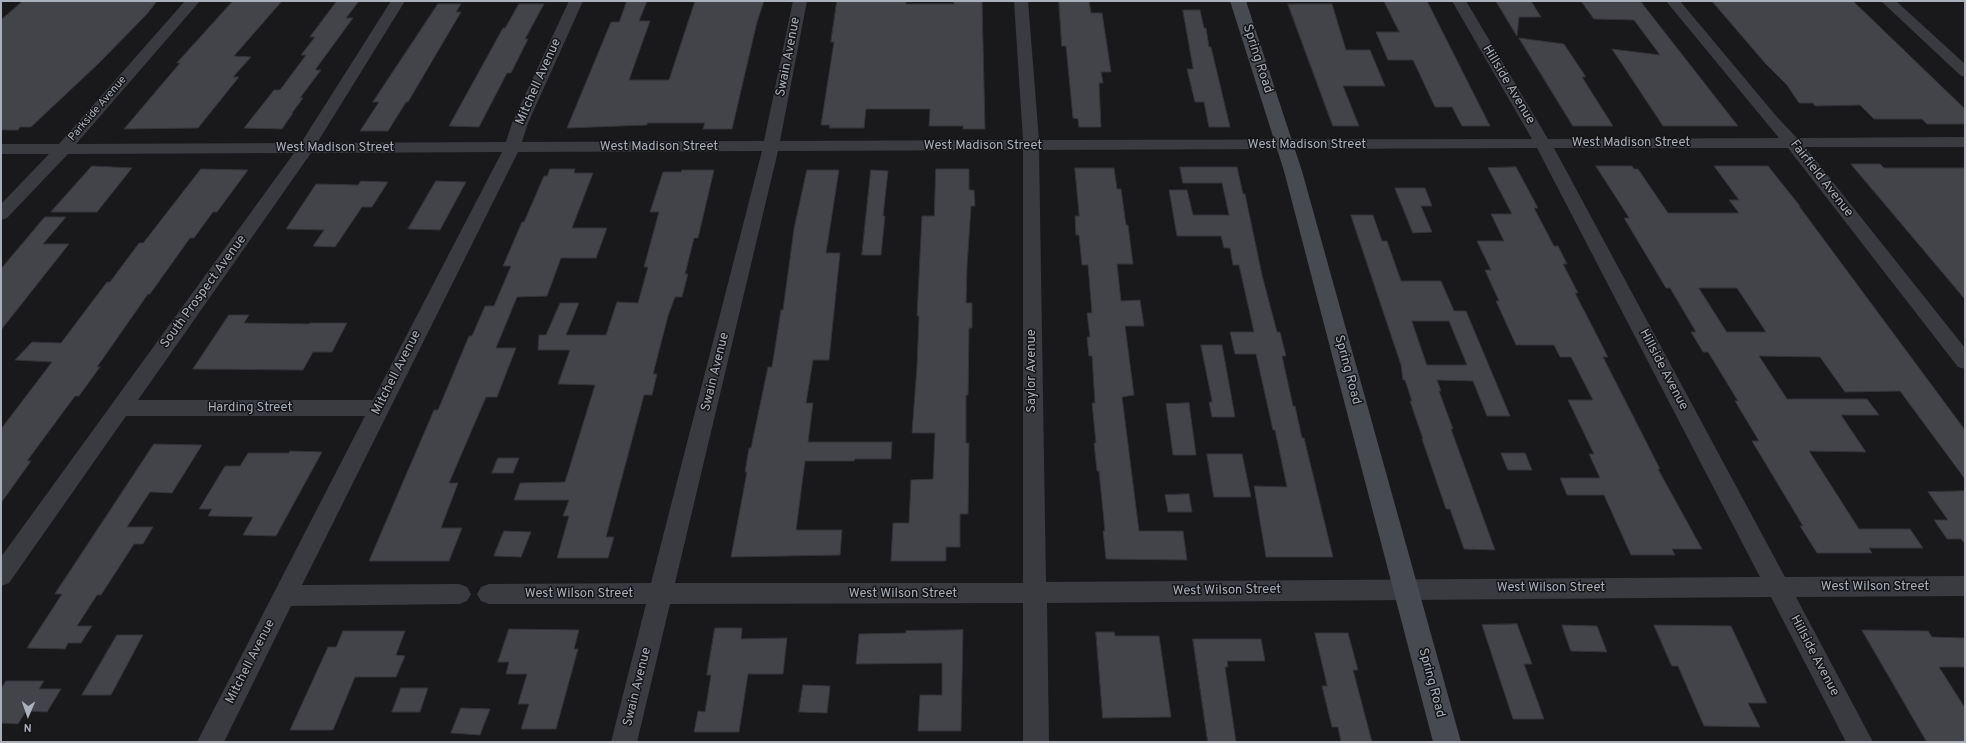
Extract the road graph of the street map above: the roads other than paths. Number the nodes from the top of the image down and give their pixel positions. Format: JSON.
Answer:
{"nodes":[{"id":1,"x":193,"y":1,"type":"edge"},
{"id":2,"x":398,"y":1,"type":"edge"},
{"id":3,"x":576,"y":1,"type":"edge"},
{"id":4,"x":800,"y":1,"type":"edge"},
{"id":5,"x":1021,"y":1,"type":"edge"},
{"id":6,"x":1238,"y":1,"type":"edge"},
{"id":7,"x":1459,"y":1,"type":"edge"},
{"id":8,"x":1673,"y":1,"type":"edge"},
{"id":9,"x":1888,"y":1,"type":"edge"},
{"id":10,"x":1965,"y":72,"type":"edge"},
{"id":11,"x":1793,"y":142,"type":"junction"},
{"id":12,"x":1965,"y":142,"type":"edge"},
{"id":13,"x":1542,"y":143,"type":"junction"},
{"id":14,"x":1284,"y":144,"type":"junction"},
{"id":15,"x":1031,"y":145,"type":"junction"},
{"id":16,"x":771,"y":146,"type":"junction"},
{"id":17,"x":306,"y":148,"type":"junction"},
{"id":18,"x":512,"y":148,"type":"junction"},
{"id":19,"x":1,"y":149,"type":"edge"},
{"id":20,"x":63,"y":149,"type":"junction"},
{"id":21,"x":1,"y":214,"type":"edge"},
{"id":22,"x":1965,"y":362,"type":"edge"},
{"id":23,"x":121,"y":408,"type":"junction"},
{"id":24,"x":379,"y":408,"type":"junction"},
{"id":25,"x":1,"y":576,"type":"edge"},
{"id":26,"x":1965,"y":586,"type":"edge"},
{"id":27,"x":1778,"y":587,"type":"junction"},
{"id":28,"x":1406,"y":589,"type":"junction"},
{"id":29,"x":1034,"y":593,"type":"junction"},
{"id":30,"x":459,"y":594,"type":"dead end"},
{"id":31,"x":489,"y":594,"type":"dead end"},
{"id":32,"x":661,"y":594,"type":"junction"},
{"id":33,"x":284,"y":596,"type":"junction"},
{"id":34,"x":210,"y":742,"type":"edge"},
{"id":35,"x":624,"y":742,"type":"edge"},
{"id":36,"x":1036,"y":742,"type":"edge"},
{"id":37,"x":1447,"y":742,"type":"edge"},
{"id":38,"x":1860,"y":742,"type":"edge"}],
"edges":[{"from":1,"to":20,"type":"street","name":"Parkside Avenue"},
{"from":2,"to":17,"type":"street","name":"South Prospect Avenue"},
{"from":3,"to":18,"type":"street","name":"Mitchell Avenue"},
{"from":4,"to":16,"type":"street","name":"Swain Avenue"},
{"from":5,"to":15,"type":"street","name":"Saylor Avenue"},
{"from":6,"to":14,"type":"street","name":"Spring Road"},
{"from":7,"to":13,"type":"street","name":"Hillside Avenue"},
{"from":8,"to":11,"type":"street","name":"Fairfield Avenue"},
{"from":9,"to":10,"type":"street"},
{"from":11,"to":12,"type":"street","name":"West Madison Street"},
{"from":11,"to":13,"type":"street","name":"West Madison Street"},
{"from":11,"to":22,"type":"street","name":"Fairfield Avenue"},
{"from":13,"to":14,"type":"street","name":"West Madison Street"},
{"from":13,"to":27,"type":"street","name":"Hillside Avenue"},
{"from":14,"to":15,"type":"street","name":"West Madison Street"},
{"from":14,"to":28,"type":"street","name":"Spring Road"},
{"from":15,"to":16,"type":"street","name":"West Madison Street"},
{"from":15,"to":29,"type":"street","name":"Saylor Avenue"},
{"from":16,"to":18,"type":"street","name":"West Madison Street"},
{"from":16,"to":32,"type":"street","name":"Swain Avenue"},
{"from":17,"to":18,"type":"street","name":"West Madison Street"},
{"from":17,"to":20,"type":"street","name":"West Madison Street"},
{"from":17,"to":23,"type":"street","name":"South Prospect Avenue"},
{"from":18,"to":24,"type":"street","name":"Mitchell Avenue"},
{"from":19,"to":20,"type":"street","name":"West Madison Street"},
{"from":20,"to":21,"type":"street","name":"Parkside Avenue"},
{"from":23,"to":24,"type":"street","name":"Harding Street"},
{"from":23,"to":25,"type":"street","name":"South Prospect Avenue"},
{"from":24,"to":33,"type":"street","name":"Mitchell Avenue"},
{"from":26,"to":27,"type":"street","name":"West Wilson Street"},
{"from":27,"to":28,"type":"street","name":"West Wilson Street"},
{"from":27,"to":38,"type":"street","name":"Hillside Avenue"},
{"from":28,"to":29,"type":"street","name":"West Wilson Street"},
{"from":28,"to":37,"type":"street","name":"Spring Road"},
{"from":29,"to":32,"type":"street","name":"West Wilson Street"},
{"from":29,"to":36,"type":"street","name":"Saylor Avenue"},
{"from":30,"to":33,"type":"street"},
{"from":31,"to":32,"type":"street","name":"West Wilson Street"},
{"from":32,"to":35,"type":"street","name":"Swain Avenue"},
{"from":33,"to":34,"type":"street","name":"Mitchell Avenue"}]}
